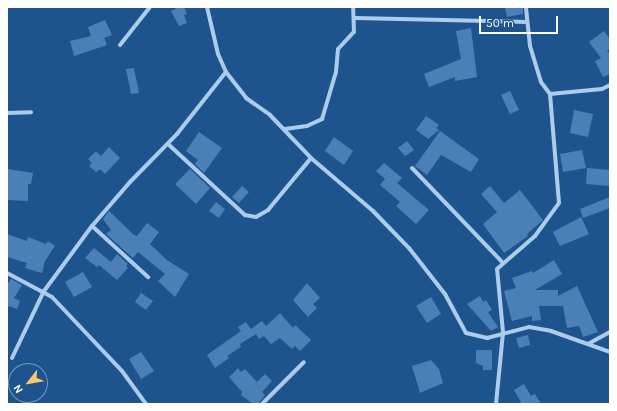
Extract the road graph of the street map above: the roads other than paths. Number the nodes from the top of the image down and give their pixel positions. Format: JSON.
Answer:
{"nodes":[{"id":1,"x":150,"y":7,"type":"edge"},
{"id":2,"x":207,"y":7,"type":"edge"},
{"id":3,"x":353,"y":7,"type":"edge"},
{"id":4,"x":526,"y":7,"type":"edge"},
{"id":5,"x":355,"y":18,"type":"junction"},
{"id":6,"x":526,"y":22,"type":"junction"},
{"id":7,"x":120,"y":45,"type":"dead end"},
{"id":8,"x":226,"y":72,"type":"junction"},
{"id":9,"x":610,"y":85,"type":"edge"},
{"id":10,"x":550,"y":94,"type":"junction"},
{"id":11,"x":31,"y":112,"type":"dead end"},
{"id":12,"x":7,"y":113,"type":"edge"},
{"id":13,"x":285,"y":129,"type":"junction"},
{"id":14,"x":168,"y":144,"type":"junction"},
{"id":15,"x":311,"y":158,"type":"junction"},
{"id":16,"x":412,"y":168,"type":"dead end"},
{"id":17,"x":92,"y":226,"type":"junction"},
{"id":18,"x":502,"y":262,"type":"junction"},
{"id":19,"x":7,"y":273,"type":"edge"},
{"id":20,"x":148,"y":277,"type":"dead end"},
{"id":21,"x":44,"y":291,"type":"junction"},
{"id":22,"x":503,"y":332,"type":"junction"},
{"id":23,"x":610,"y":332,"type":"edge"},
{"id":24,"x":588,"y":344,"type":"junction"},
{"id":25,"x":610,"y":352,"type":"edge"},
{"id":26,"x":12,"y":358,"type":"dead end"},
{"id":27,"x":304,"y":362,"type":"dead end"},
{"id":28,"x":146,"y":404,"type":"edge"},
{"id":29,"x":262,"y":404,"type":"edge"},
{"id":30,"x":496,"y":404,"type":"edge"}],
"edges":[{"from":1,"to":7,"type":"street"},
{"from":2,"to":8,"type":"street"},
{"from":3,"to":5,"type":"street"},
{"from":4,"to":6,"type":"street"},
{"from":5,"to":6,"type":"street"},
{"from":5,"to":13,"type":"street"},
{"from":6,"to":10,"type":"street"},
{"from":8,"to":13,"type":"street"},
{"from":8,"to":14,"type":"street"},
{"from":9,"to":10,"type":"street"},
{"from":10,"to":18,"type":"street"},
{"from":11,"to":12,"type":"street"},
{"from":13,"to":15,"type":"street"},
{"from":14,"to":15,"type":"street"},
{"from":14,"to":17,"type":"street"},
{"from":15,"to":22,"type":"street"},
{"from":16,"to":18,"type":"street"},
{"from":17,"to":20,"type":"street"},
{"from":17,"to":21,"type":"street"},
{"from":18,"to":22,"type":"street"},
{"from":19,"to":21,"type":"street"},
{"from":21,"to":26,"type":"street"},
{"from":21,"to":28,"type":"street"},
{"from":22,"to":24,"type":"street"},
{"from":22,"to":30,"type":"street"},
{"from":23,"to":24,"type":"street"},
{"from":24,"to":25,"type":"street"},
{"from":27,"to":29,"type":"street"}]}
